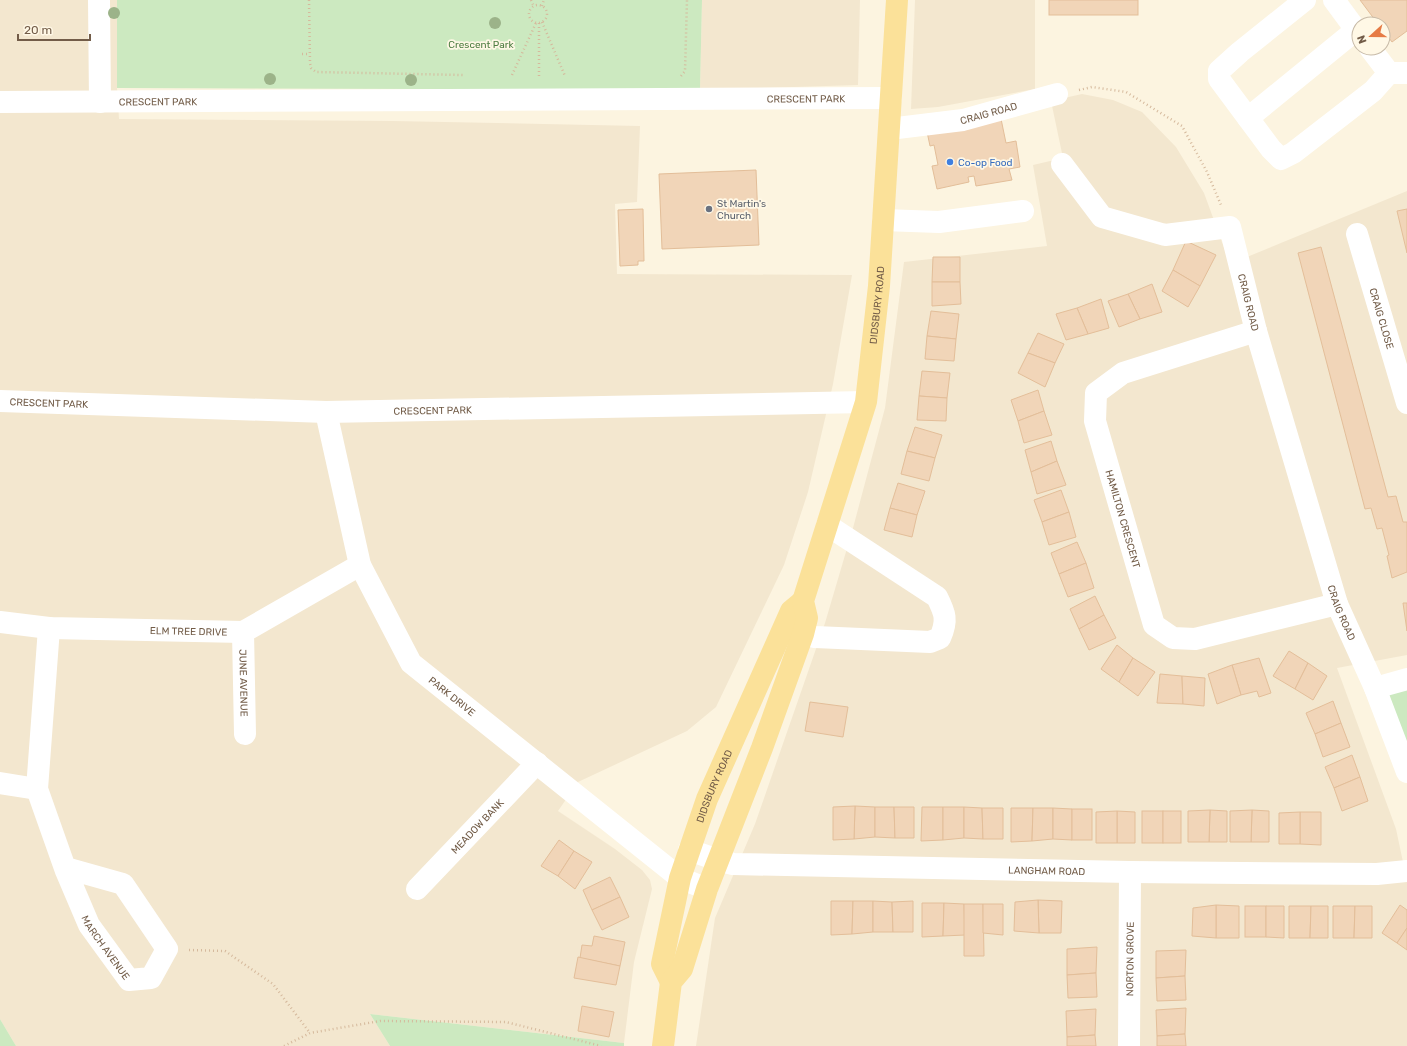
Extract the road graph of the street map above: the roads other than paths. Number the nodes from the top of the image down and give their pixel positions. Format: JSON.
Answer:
{"nodes":[{"id":1,"x":99,"y":0,"type":"edge"},
{"id":2,"x":897,"y":0,"type":"edge"},
{"id":3,"x":1305,"y":0,"type":"edge"},
{"id":4,"x":1334,"y":0,"type":"edge"},
{"id":5,"x":1351,"y":23,"type":"edge"},
{"id":6,"x":1351,"y":37,"type":"edge"},
{"id":7,"x":1379,"y":56,"type":"edge"},
{"id":8,"x":1398,"y":73,"type":"edge"},
{"id":9,"x":1057,"y":94,"type":"road end"},
{"id":10,"x":891,"y":98,"type":"junction"},
{"id":11,"x":0,"y":102,"type":"edge"},
{"id":12,"x":100,"y":102,"type":"junction"},
{"id":13,"x":1248,"y":118,"type":"junction"},
{"id":14,"x":889,"y":129,"type":"junction"},
{"id":15,"x":1062,"y":164,"type":"dead end"},
{"id":16,"x":1023,"y":211,"type":"dead end"},
{"id":17,"x":883,"y":220,"type":"junction"},
{"id":18,"x":1357,"y":234,"type":"dead end"},
{"id":19,"x":1256,"y":331,"type":"junction"},
{"id":20,"x":0,"y":401,"type":"edge"},
{"id":21,"x":866,"y":402,"type":"junction"},
{"id":22,"x":1407,"y":403,"type":"edge"},
{"id":23,"x":326,"y":412,"type":"junction"},
{"id":24,"x":827,"y":526,"type":"junction"},
{"id":25,"x":360,"y":565,"type":"junction"},
{"id":26,"x":803,"y":601,"type":"junction"},
{"id":27,"x":1337,"y":604,"type":"junction"},
{"id":28,"x":0,"y":622,"type":"edge"},
{"id":29,"x":49,"y":628,"type":"junction"},
{"id":30,"x":243,"y":632,"type":"junction"},
{"id":31,"x":803,"y":634,"type":"junction"},
{"id":32,"x":1407,"y":679,"type":"edge"},
{"id":33,"x":1375,"y":688,"type":"junction"},
{"id":34,"x":245,"y":734,"type":"dead end"},
{"id":35,"x":537,"y":763,"type":"junction"},
{"id":36,"x":1407,"y":772,"type":"edge"},
{"id":37,"x":0,"y":783,"type":"edge"},
{"id":38,"x":37,"y":789,"type":"junction"},
{"id":39,"x":689,"y":850,"type":"junction"},
{"id":40,"x":718,"y":860,"type":"junction"},
{"id":41,"x":66,"y":868,"type":"junction"},
{"id":42,"x":1407,"y":871,"type":"edge"},
{"id":43,"x":1130,"y":872,"type":"junction"},
{"id":44,"x":680,"y":878,"type":"junction"},
{"id":45,"x":417,"y":889,"type":"dead end"},
{"id":46,"x":707,"y":889,"type":"junction"},
{"id":47,"x":671,"y":982,"type":"junction"},
{"id":48,"x":663,"y":1046,"type":"edge"},
{"id":49,"x":1129,"y":1046,"type":"edge"}],
"edges":[{"from":1,"to":12,"type":"street"},
{"from":2,"to":10,"type":"main road","name":"DIDSBURY ROAD"},
{"from":3,"to":13,"type":"street"},
{"from":4,"to":5,"type":"street"},
{"from":6,"to":13,"type":"street"},
{"from":7,"to":8,"type":"street"},
{"from":8,"to":13,"type":"street"},
{"from":9,"to":14,"type":"street","name":"CRAIG ROAD"},
{"from":10,"to":12,"type":"street","name":"CRESCENT PARK"},
{"from":10,"to":14,"type":"main road","name":"DIDSBURY ROAD"},
{"from":11,"to":12,"type":"street","name":"CRESCENT PARK"},
{"from":14,"to":17,"type":"main road","name":"DIDSBURY ROAD"},
{"from":15,"to":19,"type":"street","name":"CRAIG ROAD"},
{"from":16,"to":17,"type":"street"},
{"from":17,"to":21,"type":"main road","name":"DIDSBURY ROAD"},
{"from":18,"to":22,"type":"street","name":"CRAIG CLOSE"},
{"from":19,"to":27,"type":"street","name":"CRAIG ROAD"},
{"from":19,"to":27,"type":"street","name":"HAMILTON CRESCENT"},
{"from":20,"to":23,"type":"street","name":"CRESCENT PARK"},
{"from":21,"to":23,"type":"street","name":"CRESCENT PARK"},
{"from":21,"to":24,"type":"main road","name":"DIDSBURY ROAD"},
{"from":23,"to":25,"type":"street","name":"PARK DRIVE"},
{"from":24,"to":26,"type":"main road","name":"DIDSBURY ROAD"},
{"from":24,"to":31,"type":"street"},
{"from":25,"to":30,"type":"street"},
{"from":25,"to":35,"type":"street","name":"PARK DRIVE"},
{"from":26,"to":31,"type":"main road","name":"DIDSBURY ROAD"},
{"from":26,"to":39,"type":"main road","name":"DIDSBURY ROAD"},
{"from":27,"to":33,"type":"street","name":"CRAIG ROAD"},
{"from":28,"to":29,"type":"street","name":"ELM TREE DRIVE"},
{"from":29,"to":30,"type":"street","name":"ELM TREE DRIVE"},
{"from":29,"to":38,"type":"street","name":"MARCH AVENUE"},
{"from":30,"to":34,"type":"street","name":"JUNE AVENUE"},
{"from":31,"to":40,"type":"main road","name":"DIDSBURY ROAD"},
{"from":32,"to":33,"type":"street"},
{"from":33,"to":36,"type":"street","name":"CRAIG ROAD"},
{"from":35,"to":44,"type":"street","name":"PARK DRIVE"},
{"from":35,"to":45,"type":"street","name":"MEADOW BANK"},
{"from":37,"to":38,"type":"street"},
{"from":38,"to":41,"type":"street","name":"MARCH AVENUE"},
{"from":39,"to":40,"type":"street","name":"LANGHAM ROAD"},
{"from":39,"to":44,"type":"main road","name":"DIDSBURY ROAD"},
{"from":40,"to":43,"type":"street","name":"LANGHAM ROAD"},
{"from":40,"to":46,"type":"main road","name":"DIDSBURY ROAD"},
{"from":41,"to":41,"type":"street","name":"MARCH AVENUE"},
{"from":42,"to":43,"type":"street","name":"LANGHAM ROAD"},
{"from":43,"to":49,"type":"street","name":"NORTON GROVE"},
{"from":44,"to":46,"type":"street","name":"PARK DRIVE"},
{"from":44,"to":47,"type":"main road","name":"DIDSBURY ROAD"},
{"from":46,"to":47,"type":"main road","name":"DIDSBURY ROAD"},
{"from":47,"to":48,"type":"main road","name":"DIDSBURY ROAD"}]}
